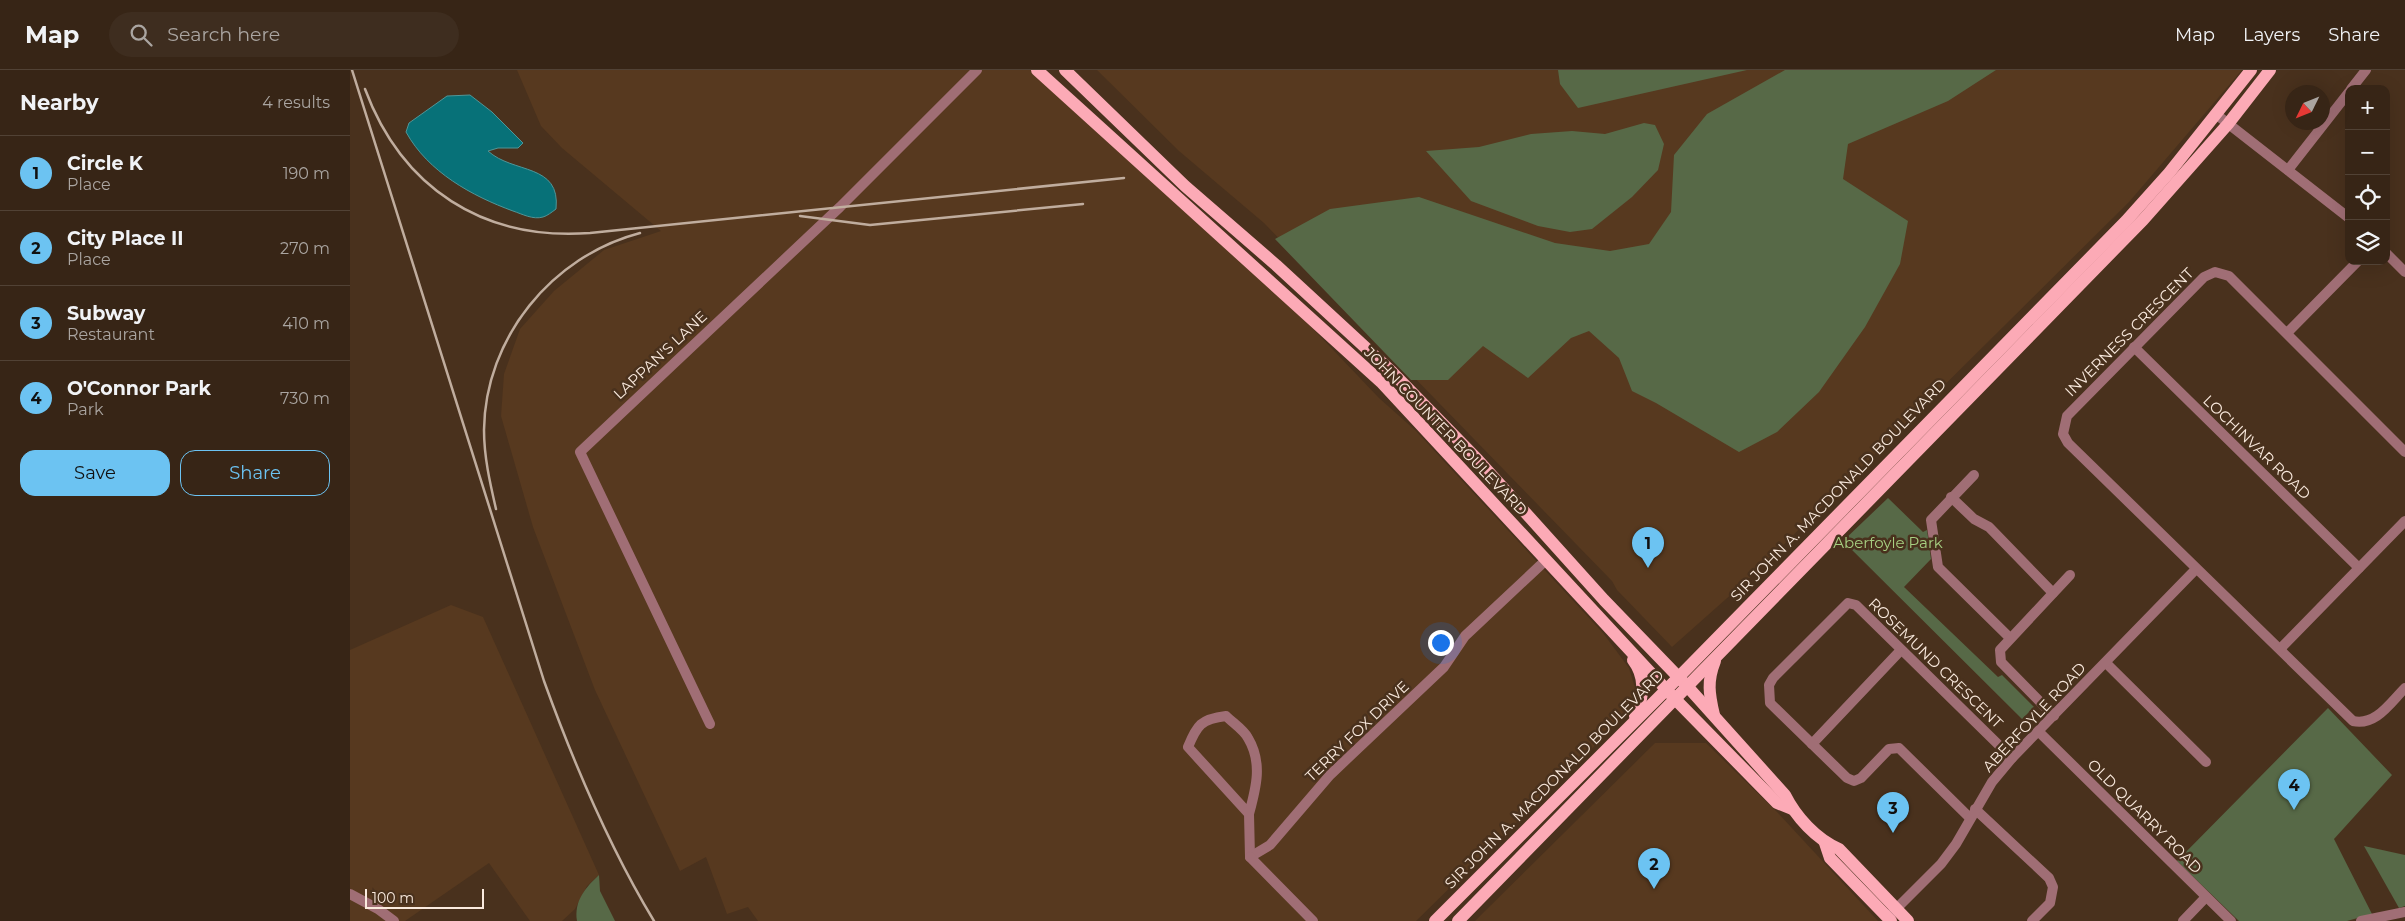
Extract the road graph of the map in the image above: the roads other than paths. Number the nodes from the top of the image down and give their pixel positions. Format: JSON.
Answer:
{"nodes":[{"id":1,"x":977,"y":70,"type":"edge"},
{"id":2,"x":1037,"y":70,"type":"edge"},
{"id":3,"x":1065,"y":70,"type":"edge"},
{"id":4,"x":2251,"y":70,"type":"edge"},
{"id":5,"x":2270,"y":70,"type":"edge"},
{"id":6,"x":2366,"y":70,"type":"edge"},
{"id":7,"x":2354,"y":85,"type":"edge"},
{"id":8,"x":2345,"y":96,"type":"edge"},
{"id":9,"x":2216,"y":115,"type":"junction"},
{"id":10,"x":2228,"y":124,"type":"junction"},
{"id":11,"x":2288,"y":170,"type":"junction"},
{"id":12,"x":2345,"y":215,"type":"edge"},
{"id":13,"x":2390,"y":258,"type":"edge"},
{"id":14,"x":2354,"y":265,"type":"edge"},
{"id":15,"x":2405,"y":272,"type":"edge"},
{"id":16,"x":2287,"y":333,"type":"junction"},
{"id":17,"x":2134,"y":347,"type":"junction"},
{"id":18,"x":2405,"y":452,"type":"edge"},
{"id":19,"x":1974,"y":474,"type":"dead end"},
{"id":20,"x":1951,"y":497,"type":"junction"},
{"id":21,"x":2405,"y":521,"type":"edge"},
{"id":22,"x":1546,"y":560,"type":"junction"},
{"id":23,"x":2359,"y":568,"type":"junction"},
{"id":24,"x":2196,"y":569,"type":"junction"},
{"id":25,"x":2070,"y":575,"type":"dead end"},
{"id":26,"x":2053,"y":593,"type":"junction"},
{"id":27,"x":1613,"y":630,"type":"junction"},
{"id":28,"x":2010,"y":638,"type":"junction"},
{"id":29,"x":2280,"y":649,"type":"junction"},
{"id":30,"x":1901,"y":650,"type":"junction"},
{"id":31,"x":1717,"y":657,"type":"junction"},
{"id":32,"x":2106,"y":663,"type":"junction"},
{"id":33,"x":1683,"y":682,"type":"junction"},
{"id":34,"x":2405,"y":688,"type":"edge"},
{"id":35,"x":1670,"y":694,"type":"junction"},
{"id":36,"x":2054,"y":716,"type":"junction"},
{"id":37,"x":1714,"y":718,"type":"junction"},
{"id":38,"x":1631,"y":723,"type":"junction"},
{"id":39,"x":710,"y":724,"type":"dead end"},
{"id":40,"x":2038,"y":732,"type":"junction"},
{"id":41,"x":1812,"y":744,"type":"junction"},
{"id":42,"x":2012,"y":758,"type":"junction"},
{"id":43,"x":2206,"y":762,"type":"dead end"},
{"id":44,"x":1792,"y":809,"type":"junction"},
{"id":45,"x":1249,"y":814,"type":"junction"},
{"id":46,"x":1973,"y":814,"type":"junction"},
{"id":47,"x":1250,"y":858,"type":"junction"},
{"id":48,"x":350,"y":894,"type":"edge"},
{"id":49,"x":2206,"y":897,"type":"junction"},
{"id":50,"x":2405,"y":912,"type":"edge"},
{"id":51,"x":1892,"y":916,"type":"edge"},
{"id":52,"x":394,"y":921,"type":"edge"},
{"id":53,"x":1313,"y":921,"type":"edge"},
{"id":54,"x":1435,"y":921,"type":"edge"},
{"id":55,"x":1458,"y":921,"type":"edge"},
{"id":56,"x":1908,"y":921,"type":"edge"},
{"id":57,"x":2032,"y":921,"type":"edge"},
{"id":58,"x":2182,"y":921,"type":"edge"},
{"id":59,"x":2231,"y":921,"type":"edge"},
{"id":60,"x":2361,"y":921,"type":"edge"}],
"edges":[{"from":1,"to":39,"type":"street","name":"LAPPAN'S LANE"},
{"from":2,"to":22,"type":"main road","name":"JOHN COUNTER BOULEVARD"},
{"from":3,"to":33,"type":"main road","name":"JOHN COUNTER BOULEVARD"},
{"from":4,"to":9,"type":"main road","name":"SIR JOHN A. MACDONALD BOULEVARD"},
{"from":5,"to":10,"type":"main road","name":"SIR JOHN A. MACDONALD BOULEVARD"},
{"from":6,"to":7,"type":"street"},
{"from":8,"to":11,"type":"street"},
{"from":9,"to":10,"type":"street"},
{"from":9,"to":33,"type":"main road","name":"SIR JOHN A. MACDONALD BOULEVARD"},
{"from":10,"to":11,"type":"street"},
{"from":10,"to":31,"type":"main road","name":"SIR JOHN A. MACDONALD BOULEVARD"},
{"from":11,"to":12,"type":"street"},
{"from":13,"to":15,"type":"street"},
{"from":14,"to":16,"type":"street"},
{"from":16,"to":17,"type":"street","name":"INVERNESS CRESCENT"},
{"from":16,"to":18,"type":"street","name":"INVERNESS CRESCENT"},
{"from":17,"to":23,"type":"street","name":"LOCHINVAR ROAD"},
{"from":17,"to":24,"type":"street","name":"INVERNESS CRESCENT"},
{"from":19,"to":20,"type":"street"},
{"from":20,"to":26,"type":"street"},
{"from":20,"to":28,"type":"street"},
{"from":21,"to":23,"type":"street"},
{"from":22,"to":27,"type":"main road","name":"JOHN COUNTER BOULEVARD"},
{"from":22,"to":47,"type":"street","name":"TERRY FOX DRIVE"},
{"from":23,"to":29,"type":"street"},
{"from":24,"to":29,"type":"street","name":"INVERNESS CRESCENT"},
{"from":24,"to":32,"type":"street","name":"ABERFOYLE ROAD"},
{"from":25,"to":26,"type":"street"},
{"from":26,"to":28,"type":"street"},
{"from":27,"to":35,"type":"main road","name":"JOHN COUNTER BOULEVARD"},
{"from":27,"to":38,"type":"main road"},
{"from":28,"to":36,"type":"street"},
{"from":29,"to":34,"type":"street","name":"INVERNESS CRESCENT"},
{"from":30,"to":41,"type":"street"},
{"from":30,"to":41,"type":"street","name":"ROSEMUND CRESCENT"},
{"from":30,"to":42,"type":"street","name":"ROSEMUND CRESCENT"},
{"from":31,"to":33,"type":"main road","name":"SIR JOHN A. MACDONALD BOULEVARD"},
{"from":31,"to":37,"type":"main road"},
{"from":32,"to":36,"type":"street","name":"ABERFOYLE ROAD"},
{"from":32,"to":43,"type":"street"},
{"from":33,"to":35,"type":"main road","name":"SIR JOHN A. MACDONALD BOULEVARD"},
{"from":33,"to":37,"type":"main road","name":"JOHN COUNTER BOULEVARD"},
{"from":35,"to":38,"type":"main road","name":"SIR JOHN A. MACDONALD BOULEVARD"},
{"from":35,"to":44,"type":"main road","name":"JOHN COUNTER BOULEVARD"},
{"from":35,"to":55,"type":"main road","name":"SIR JOHN A. MACDONALD BOULEVARD"},
{"from":36,"to":40,"type":"street","name":"ABERFOYLE ROAD"},
{"from":37,"to":44,"type":"main road","name":"JOHN COUNTER BOULEVARD"},
{"from":38,"to":54,"type":"main road","name":"SIR JOHN A. MACDONALD BOULEVARD"},
{"from":40,"to":42,"type":"street","name":"ABERFOYLE ROAD"},
{"from":40,"to":49,"type":"street","name":"OLD QUARRY ROAD"},
{"from":41,"to":46,"type":"street","name":"ROSEMUND CRESCENT"},
{"from":42,"to":46,"type":"street","name":"ABERFOYLE ROAD"},
{"from":44,"to":51,"type":"main road","name":"JOHN COUNTER BOULEVARD"},
{"from":45,"to":45,"type":"street"},
{"from":45,"to":47,"type":"street"},
{"from":46,"to":51,"type":"street","name":"ABERFOYLE ROAD"},
{"from":46,"to":57,"type":"street"},
{"from":47,"to":53,"type":"street"},
{"from":48,"to":52,"type":"street"},
{"from":49,"to":58,"type":"street"},
{"from":49,"to":59,"type":"street","name":"OLD QUARRY ROAD"},
{"from":50,"to":60,"type":"street"},
{"from":51,"to":56,"type":"main road","name":"JOHN COUNTER BOULEVARD"}]}
